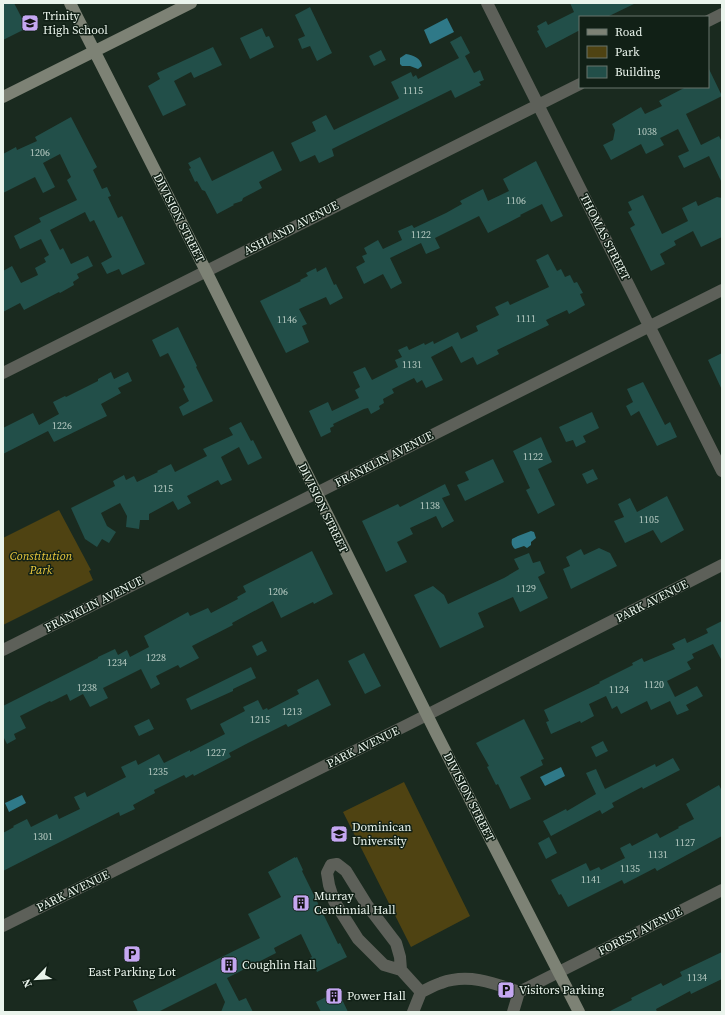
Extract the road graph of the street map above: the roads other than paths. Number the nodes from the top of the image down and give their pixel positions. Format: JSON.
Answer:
{"nodes":[{"id":1,"x":70,"y":3,"type":"edge"},
{"id":2,"x":191,"y":3,"type":"edge"},
{"id":3,"x":487,"y":3,"type":"edge"},
{"id":4,"x":722,"y":14,"type":"edge"},
{"id":5,"x":709,"y":20,"type":"edge"},
{"id":6,"x":94,"y":51,"type":"junction"},
{"id":7,"x":579,"y":85,"type":"edge"},
{"id":8,"x":3,"y":97,"type":"edge"},
{"id":9,"x":539,"y":105,"type":"junction"},
{"id":10,"x":206,"y":271,"type":"junction"},
{"id":11,"x":722,"y":290,"type":"edge"},
{"id":12,"x":650,"y":326,"type":"junction"},
{"id":13,"x":3,"y":373,"type":"edge"},
{"id":14,"x":722,"y":471,"type":"edge"},
{"id":15,"x":316,"y":493,"type":"junction"},
{"id":16,"x":722,"y":565,"type":"edge"},
{"id":17,"x":3,"y":650,"type":"edge"},
{"id":18,"x":427,"y":715,"type":"junction"},
{"id":19,"x":722,"y":890,"type":"edge"},
{"id":20,"x":3,"y":926,"type":"edge"},
{"id":21,"x":401,"y":970,"type":"junction"},
{"id":22,"x":559,"y":972,"type":"junction"},
{"id":23,"x":421,"y":992,"type":"junction"},
{"id":24,"x":520,"y":992,"type":"junction"},
{"id":25,"x":413,"y":1012,"type":"edge"},
{"id":26,"x":514,"y":1012,"type":"edge"},
{"id":27,"x":579,"y":1012,"type":"edge"}],
"edges":[{"from":1,"to":6,"type":"street","name":"DIVISION STREET"},
{"from":2,"to":6,"type":"street"},
{"from":3,"to":9,"type":"street","name":"THOMAS STREET"},
{"from":4,"to":5,"type":"street"},
{"from":6,"to":8,"type":"street"},
{"from":6,"to":10,"type":"street","name":"DIVISION STREET"},
{"from":7,"to":9,"type":"street","name":"ASHLAND AVENUE"},
{"from":9,"to":10,"type":"street","name":"ASHLAND AVENUE"},
{"from":9,"to":12,"type":"street","name":"THOMAS STREET"},
{"from":10,"to":13,"type":"street","name":"ASHLAND AVENUE"},
{"from":10,"to":15,"type":"street","name":"DIVISION STREET"},
{"from":11,"to":12,"type":"street","name":"FRANKLIN AVENUE"},
{"from":12,"to":14,"type":"street","name":"THOMAS STREET"},
{"from":12,"to":15,"type":"street","name":"FRANKLIN AVENUE"},
{"from":15,"to":17,"type":"street","name":"FRANKLIN AVENUE"},
{"from":15,"to":18,"type":"street","name":"DIVISION STREET"},
{"from":16,"to":18,"type":"street","name":"PARK AVENUE"},
{"from":18,"to":20,"type":"street","name":"PARK AVENUE"},
{"from":18,"to":22,"type":"street","name":"DIVISION STREET"},
{"from":19,"to":22,"type":"street","name":"FOREST AVENUE"},
{"from":21,"to":21,"type":"street"},
{"from":21,"to":23,"type":"street"},
{"from":22,"to":24,"type":"street","name":"FOREST AVENUE"},
{"from":22,"to":27,"type":"street","name":"DIVISION STREET"},
{"from":23,"to":24,"type":"street"},
{"from":23,"to":25,"type":"street"},
{"from":24,"to":26,"type":"street"}]}
